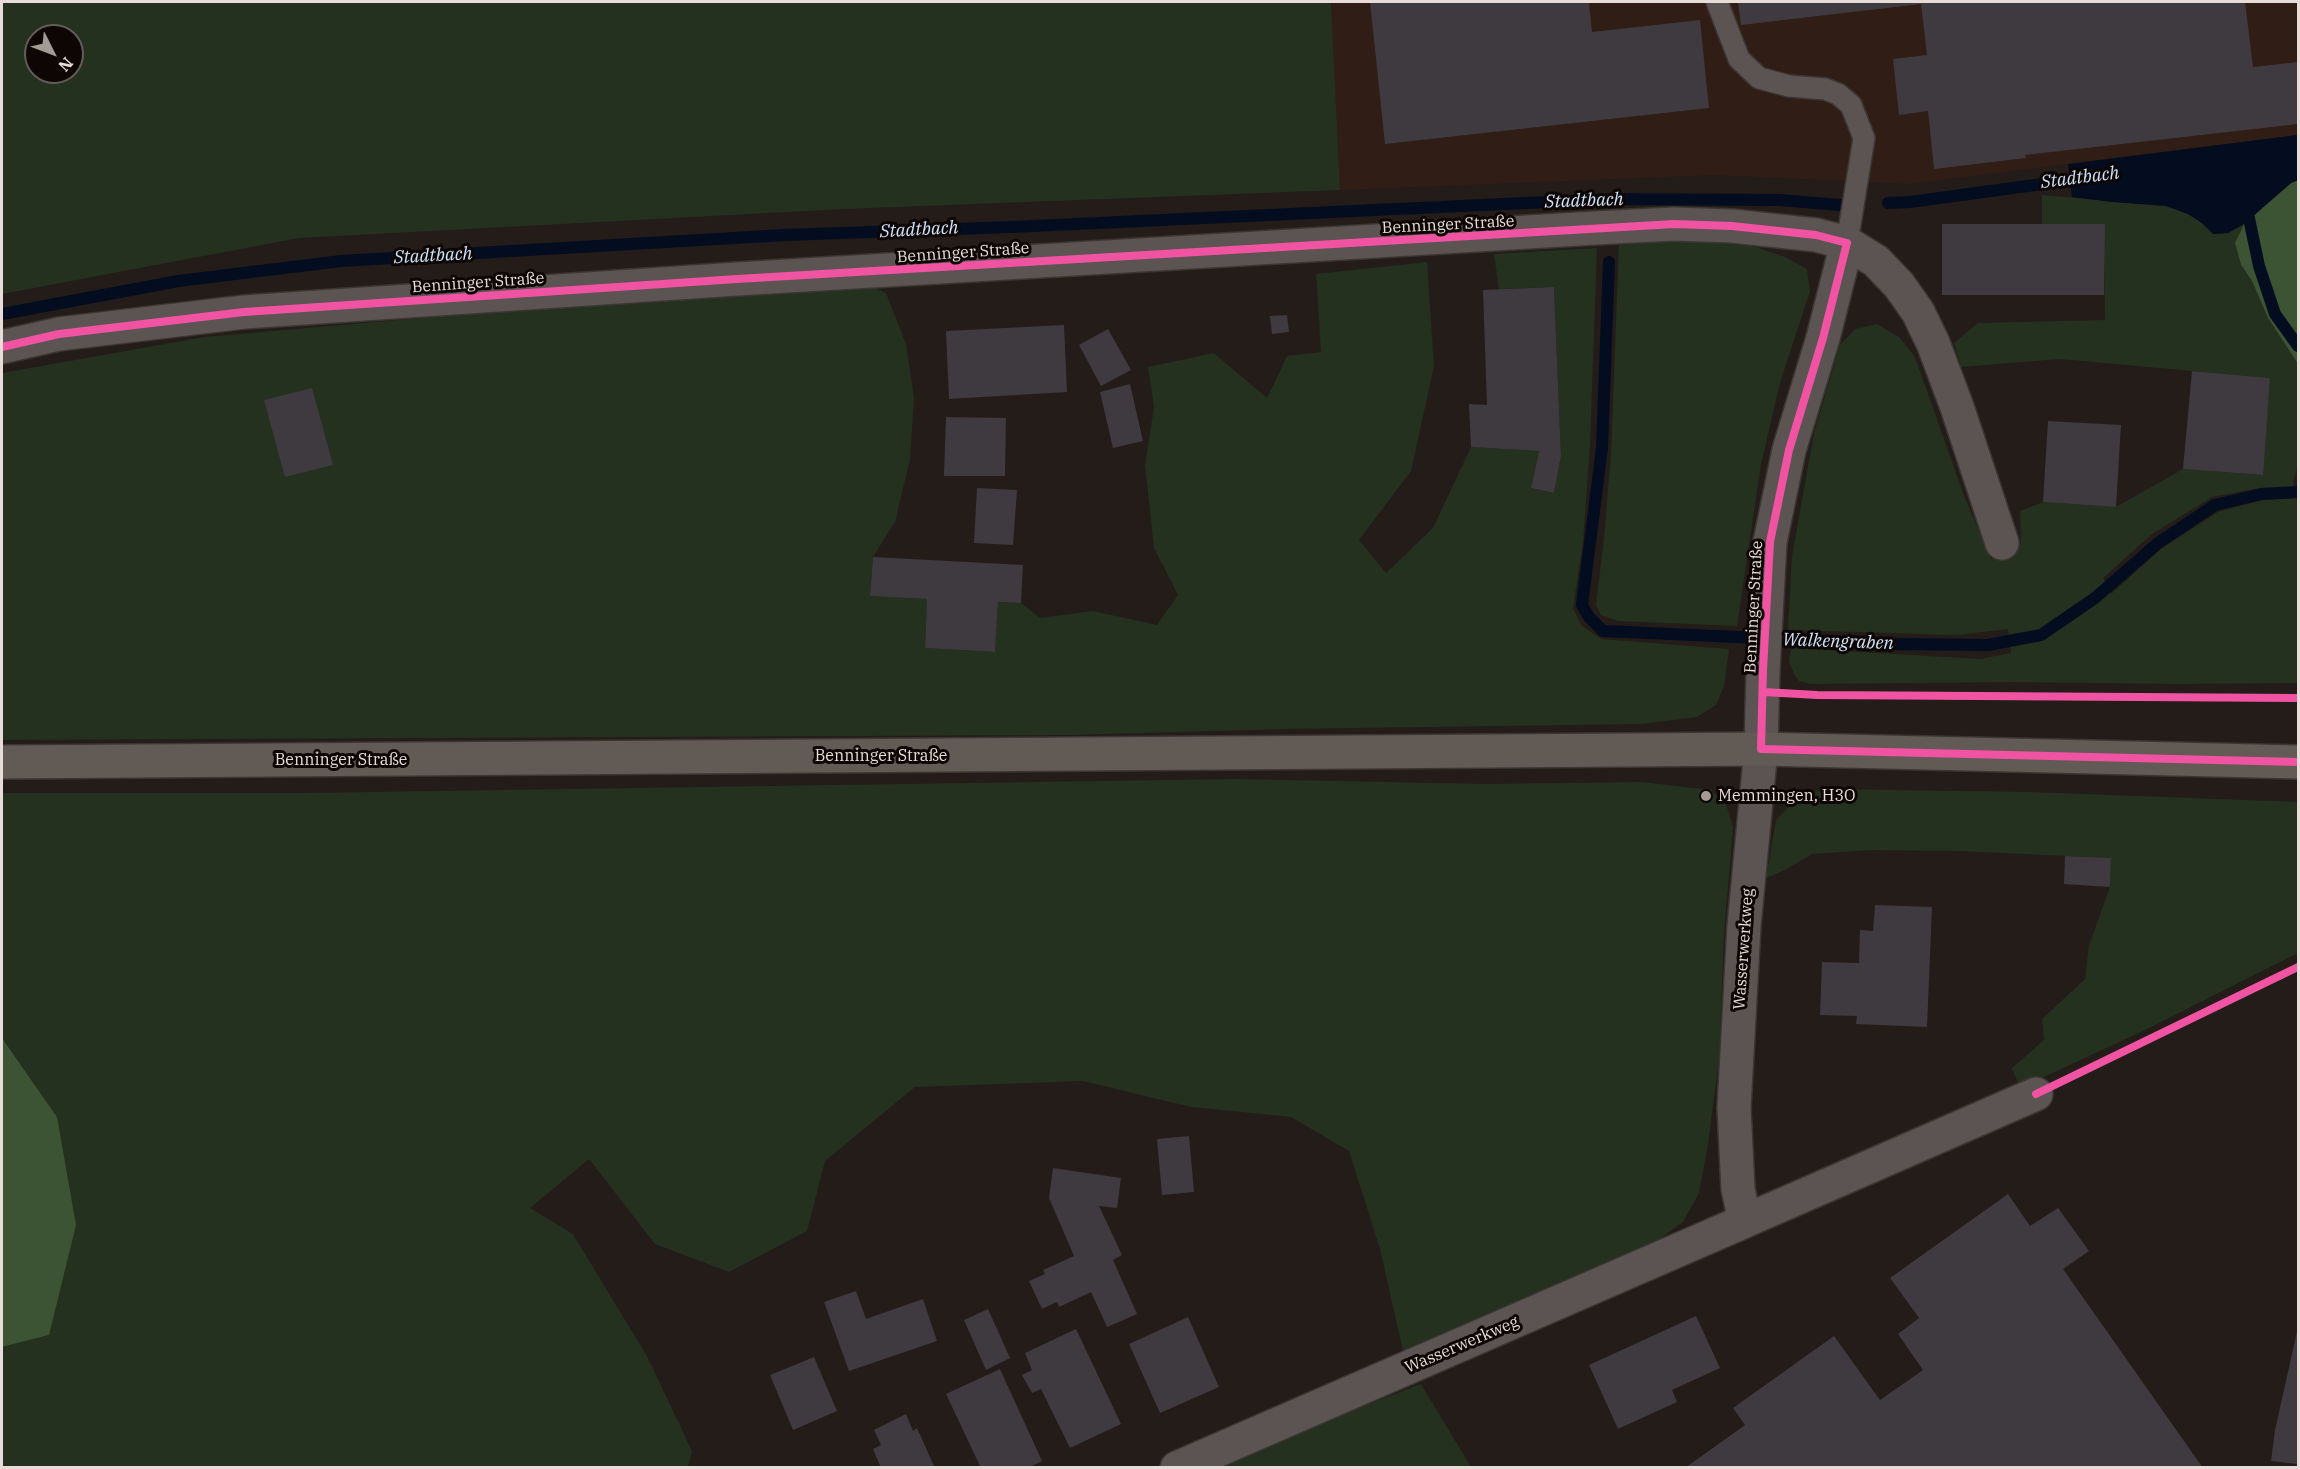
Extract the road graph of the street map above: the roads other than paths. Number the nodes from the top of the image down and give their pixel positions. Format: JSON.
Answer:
{"nodes":[{"id":1,"x":1717,"y":2,"type":"edge"},
{"id":2,"x":1846,"y":243,"type":"junction"},
{"id":3,"x":2,"y":347,"type":"edge"},
{"id":4,"x":2002,"y":543,"type":"dead end"},
{"id":5,"x":1761,"y":749,"type":"junction"},
{"id":6,"x":2,"y":762,"type":"edge"},
{"id":7,"x":2298,"y":762,"type":"edge"},
{"id":8,"x":2036,"y":1094,"type":"dead end"},
{"id":9,"x":1745,"y":1221,"type":"junction"},
{"id":10,"x":1177,"y":1467,"type":"edge"}],
"edges":[{"from":1,"to":2,"type":"lane"},
{"from":2,"to":3,"type":"street","name":"Benninger Straße"},
{"from":2,"to":4,"type":"street","name":"Benninger Straße"},
{"from":2,"to":5,"type":"street","name":"Benninger Straße"},
{"from":5,"to":6,"type":"main road","name":"Benninger Straße"},
{"from":5,"to":7,"type":"main road","name":"Benninger Straße"},
{"from":5,"to":9,"type":"street","name":"Wasserwerkweg"},
{"from":8,"to":9,"type":"street","name":"Wasserwerkweg"},
{"from":9,"to":10,"type":"street","name":"Wasserwerkweg"}]}
